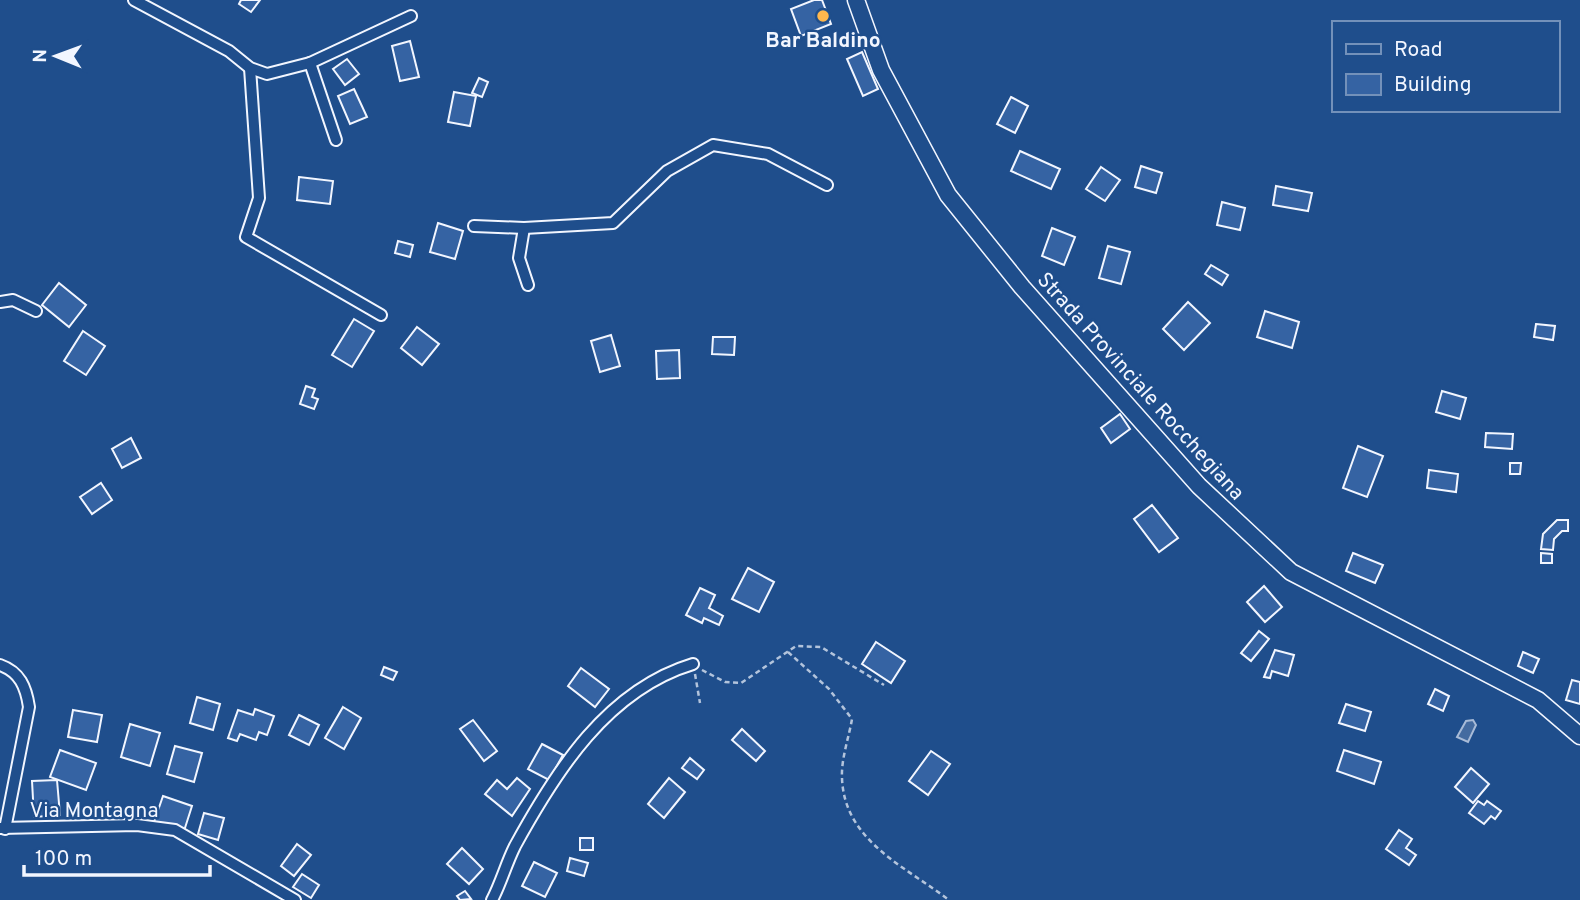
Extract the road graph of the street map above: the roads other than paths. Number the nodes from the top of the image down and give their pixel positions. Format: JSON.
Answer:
{"nodes":[{"id":1,"x":134,"y":0,"type":"edge"},
{"id":2,"x":856,"y":0,"type":"edge"},
{"id":3,"x":411,"y":16,"type":"dead end"},
{"id":4,"x":310,"y":63,"type":"junction"},
{"id":5,"x":250,"y":68,"type":"junction"},
{"id":6,"x":336,"y":140,"type":"dead end"},
{"id":7,"x":827,"y":185,"type":"dead end"},
{"id":8,"x":474,"y":226,"type":"dead end"},
{"id":9,"x":524,"y":228,"type":"junction"},
{"id":10,"x":528,"y":285,"type":"dead end"},
{"id":11,"x":0,"y":302,"type":"edge"},
{"id":12,"x":36,"y":311,"type":"dead end"},
{"id":13,"x":381,"y":315,"type":"dead end"},
{"id":14,"x":693,"y":664,"type":"road end"},
{"id":15,"x":0,"y":665,"type":"edge"},
{"id":16,"x":1580,"y":736,"type":"edge"},
{"id":17,"x":2,"y":829,"type":"edge"},
{"id":18,"x":295,"y":900,"type":"edge"},
{"id":19,"x":492,"y":900,"type":"edge"}],
"edges":[{"from":1,"to":5,"type":"street"},
{"from":2,"to":16,"type":"main road","name":"Strada Provinciale Rocchegiana"},
{"from":3,"to":4,"type":"street"},
{"from":4,"to":5,"type":"street"},
{"from":4,"to":6,"type":"street"},
{"from":5,"to":13,"type":"street"},
{"from":7,"to":9,"type":"street"},
{"from":8,"to":9,"type":"street"},
{"from":9,"to":10,"type":"street"},
{"from":11,"to":12,"type":"street"},
{"from":14,"to":19,"type":"street"},
{"from":15,"to":17,"type":"street"},
{"from":17,"to":18,"type":"street","name":"Via Montagna"}]}
